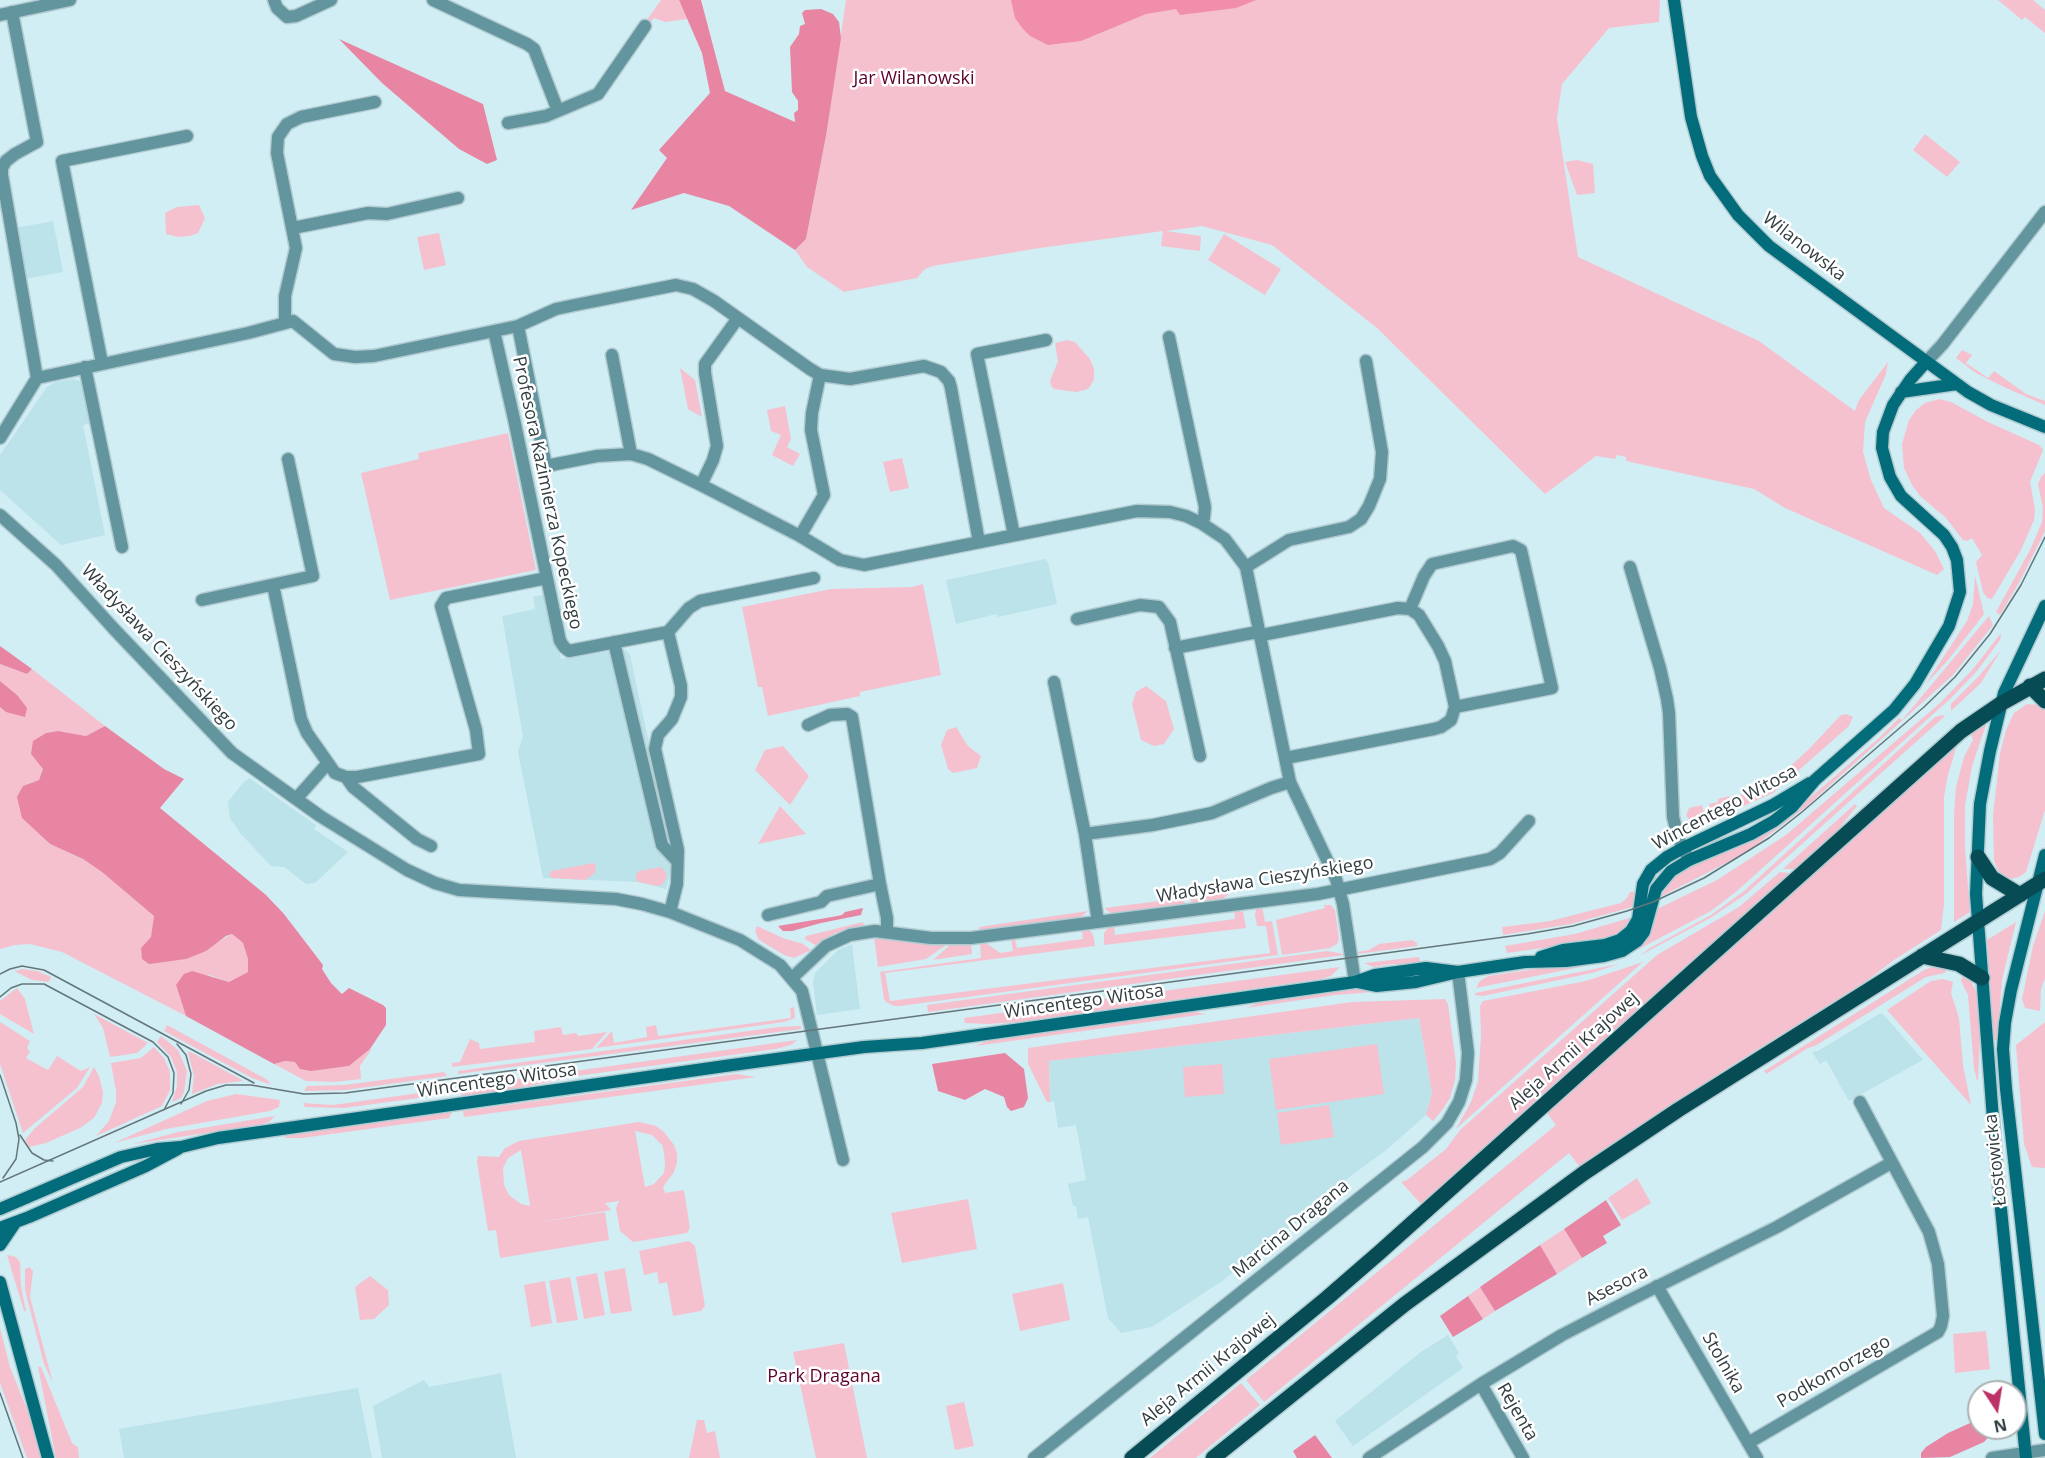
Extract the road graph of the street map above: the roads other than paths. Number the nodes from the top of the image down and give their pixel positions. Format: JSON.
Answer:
{"nodes":[{"id":1,"x":70,"y":0,"type":"edge"},
{"id":2,"x":274,"y":0,"type":"edge"},
{"id":3,"x":331,"y":0,"type":"edge"},
{"id":4,"x":433,"y":0,"type":"edge"},
{"id":5,"x":1674,"y":0,"type":"edge"},
{"id":6,"x":6,"y":14,"type":"edge"},
{"id":7,"x":645,"y":26,"type":"dead end"},
{"id":8,"x":375,"y":102,"type":"dead end"},
{"id":9,"x":558,"y":111,"type":"junction"},
{"id":10,"x":508,"y":123,"type":"dead end"},
{"id":11,"x":187,"y":136,"type":"dead end"},
{"id":12,"x":458,"y":198,"type":"dead end"},
{"id":13,"x":2045,"y":212,"type":"edge"},
{"id":14,"x":292,"y":228,"type":"junction"},
{"id":15,"x":738,"y":318,"type":"junction"},
{"id":16,"x":285,"y":322,"type":"junction"},
{"id":17,"x":518,"y":326,"type":"junction"},
{"id":18,"x":494,"y":331,"type":"junction"},
{"id":19,"x":1169,"y":338,"type":"dead end"},
{"id":20,"x":1046,"y":340,"type":"dead end"},
{"id":21,"x":612,"y":355,"type":"dead end"},
{"id":22,"x":1366,"y":361,"type":"dead end"},
{"id":23,"x":1926,"y":362,"type":"junction"},
{"id":24,"x":102,"y":363,"type":"junction"},
{"id":25,"x":86,"y":367,"type":"junction"},
{"id":26,"x":820,"y":375,"type":"junction"},
{"id":27,"x":37,"y":378,"type":"junction"},
{"id":28,"x":1957,"y":384,"type":"junction"},
{"id":29,"x":1901,"y":392,"type":"junction"},
{"id":30,"x":2044,"y":427,"type":"edge"},
{"id":31,"x":0,"y":438,"type":"edge"},
{"id":32,"x":631,"y":454,"type":"junction"},
{"id":33,"x":288,"y":459,"type":"dead end"},
{"id":34,"x":701,"y":485,"type":"junction"},
{"id":35,"x":0,"y":514,"type":"edge"},
{"id":36,"x":1201,"y":523,"type":"junction"},
{"id":37,"x":1014,"y":535,"type":"junction"},
{"id":38,"x":800,"y":536,"type":"junction"},
{"id":39,"x":979,"y":542,"type":"junction"},
{"id":40,"x":122,"y":547,"type":"dead end"},
{"id":41,"x":1246,"y":567,"type":"junction"},
{"id":42,"x":1630,"y":567,"type":"dead end"},
{"id":43,"x":547,"y":578,"type":"junction"},
{"id":44,"x":814,"y":578,"type":"dead end"},
{"id":45,"x":273,"y":585,"type":"junction"},
{"id":46,"x":202,"y":600,"type":"dead end"},
{"id":47,"x":2045,"y":606,"type":"edge"},
{"id":48,"x":1410,"y":609,"type":"junction"},
{"id":49,"x":1077,"y":619,"type":"dead end"},
{"id":50,"x":668,"y":632,"type":"junction"},
{"id":51,"x":1261,"y":634,"type":"junction"},
{"id":52,"x":614,"y":642,"type":"junction"},
{"id":53,"x":1175,"y":648,"type":"junction"},
{"id":54,"x":2045,"y":679,"type":"edge"},
{"id":55,"x":1054,"y":682,"type":"dead end"},
{"id":56,"x":2030,"y":686,"type":"junction"},
{"id":57,"x":2045,"y":701,"type":"edge"},
{"id":58,"x":2002,"y":702,"type":"junction"},
{"id":59,"x":1455,"y":707,"type":"junction"},
{"id":60,"x":808,"y":724,"type":"dead end"},
{"id":61,"x":1200,"y":756,"type":"dead end"},
{"id":62,"x":1286,"y":758,"type":"junction"},
{"id":63,"x":328,"y":763,"type":"junction"},
{"id":64,"x":346,"y":777,"type":"junction"},
{"id":65,"x":1815,"y":780,"type":"junction"},
{"id":66,"x":1290,"y":782,"type":"junction"},
{"id":67,"x":296,"y":799,"type":"junction"},
{"id":68,"x":1529,"y":821,"type":"dead end"},
{"id":69,"x":1085,"y":834,"type":"junction"},
{"id":70,"x":431,"y":846,"type":"dead end"},
{"id":71,"x":1683,"y":848,"type":"junction"},
{"id":72,"x":2045,"y":855,"type":"edge"},
{"id":73,"x":1978,"y":857,"type":"junction"},
{"id":74,"x":1689,"y":860,"type":"junction"},
{"id":75,"x":676,"y":861,"type":"junction"},
{"id":76,"x":2041,"y":882,"type":"edge"},
{"id":77,"x":880,"y":884,"type":"junction"},
{"id":78,"x":1340,"y":891,"type":"junction"},
{"id":79,"x":2020,"y":895,"type":"junction"},
{"id":80,"x":670,"y":912,"type":"junction"},
{"id":81,"x":768,"y":915,"type":"dead end"},
{"id":82,"x":1978,"y":921,"type":"junction"},
{"id":83,"x":1098,"y":922,"type":"junction"},
{"id":84,"x":887,"y":932,"type":"junction"},
{"id":85,"x":1922,"y":956,"type":"junction"},
{"id":86,"x":1526,"y":962,"type":"junction"},
{"id":87,"x":1458,"y":972,"type":"junction"},
{"id":88,"x":792,"y":978,"type":"junction"},
{"id":89,"x":1982,"y":978,"type":"junction"},
{"id":90,"x":1355,"y":982,"type":"junction"},
{"id":91,"x":818,"y":1054,"type":"junction"},
{"id":92,"x":1860,"y":1102,"type":"dead end"},
{"id":93,"x":182,"y":1146,"type":"junction"},
{"id":94,"x":843,"y":1160,"type":"dead end"},
{"id":95,"x":1891,"y":1163,"type":"junction"},
{"id":96,"x":0,"y":1209,"type":"edge"},
{"id":97,"x":15,"y":1223,"type":"junction"},
{"id":98,"x":0,"y":1228,"type":"edge"},
{"id":99,"x":0,"y":1245,"type":"edge"},
{"id":100,"x":0,"y":1282,"type":"edge"},
{"id":101,"x":1657,"y":1286,"type":"junction"},
{"id":102,"x":1480,"y":1384,"type":"junction"},
{"id":103,"x":2045,"y":1434,"type":"edge"},
{"id":104,"x":1748,"y":1443,"type":"junction"},
{"id":105,"x":2045,"y":1450,"type":"edge"},
{"id":106,"x":2026,"y":1455,"type":"edge"},
{"id":107,"x":48,"y":1458,"type":"edge"},
{"id":108,"x":1034,"y":1458,"type":"edge"},
{"id":109,"x":1132,"y":1458,"type":"edge"},
{"id":110,"x":1213,"y":1458,"type":"edge"},
{"id":111,"x":1369,"y":1458,"type":"edge"},
{"id":112,"x":1523,"y":1458,"type":"edge"},
{"id":113,"x":1757,"y":1458,"type":"edge"},
{"id":114,"x":1992,"y":1458,"type":"edge"}],
"edges":[{"from":1,"to":6,"type":"street"},
{"from":2,"to":3,"type":"street"},
{"from":4,"to":9,"type":"street"},
{"from":5,"to":23,"type":"street","name":"Wilanowska"},
{"from":6,"to":27,"type":"street"},
{"from":7,"to":9,"type":"street"},
{"from":8,"to":14,"type":"street"},
{"from":9,"to":10,"type":"street"},
{"from":11,"to":24,"type":"street"},
{"from":12,"to":14,"type":"street"},
{"from":13,"to":23,"type":"street"},
{"from":14,"to":16,"type":"street"},
{"from":15,"to":17,"type":"street"},
{"from":15,"to":26,"type":"street"},
{"from":15,"to":34,"type":"street"},
{"from":16,"to":18,"type":"street"},
{"from":16,"to":24,"type":"street"},
{"from":17,"to":18,"type":"street"},
{"from":17,"to":32,"type":"street"},
{"from":18,"to":43,"type":"street","name":"Profesora Kazimierza Kopeckiego"},
{"from":19,"to":36,"type":"street"},
{"from":20,"to":37,"type":"street"},
{"from":21,"to":32,"type":"street"},
{"from":22,"to":41,"type":"street"},
{"from":23,"to":28,"type":"street","name":"Wilanowska"},
{"from":23,"to":29,"type":"street","name":"Wincentego Witosa"},
{"from":24,"to":25,"type":"street"},
{"from":25,"to":27,"type":"street"},
{"from":25,"to":40,"type":"street"},
{"from":26,"to":38,"type":"street"},
{"from":26,"to":39,"type":"street"},
{"from":27,"to":31,"type":"street"},
{"from":28,"to":29,"type":"street"},
{"from":28,"to":30,"type":"street","name":"Wilanowska"},
{"from":29,"to":65,"type":"street","name":"Wincentego Witosa"},
{"from":32,"to":34,"type":"street"},
{"from":33,"to":45,"type":"street"},
{"from":34,"to":38,"type":"street"},
{"from":35,"to":67,"type":"street","name":"Władysława Cieszyńskiego"},
{"from":36,"to":37,"type":"street"},
{"from":36,"to":41,"type":"street"},
{"from":37,"to":39,"type":"street"},
{"from":38,"to":39,"type":"street"},
{"from":41,"to":51,"type":"street"},
{"from":42,"to":71,"type":"street"},
{"from":43,"to":52,"type":"street","name":"Profesora Kazimierza Kopeckiego"},
{"from":43,"to":64,"type":"street"},
{"from":44,"to":50,"type":"street"},
{"from":45,"to":46,"type":"street"},
{"from":45,"to":63,"type":"street"},
{"from":47,"to":58,"type":"street","name":"Łostowicka"},
{"from":48,"to":51,"type":"street"},
{"from":48,"to":59,"type":"street"},
{"from":48,"to":59,"type":"street"},
{"from":49,"to":53,"type":"street"},
{"from":50,"to":52,"type":"street","name":"Profesora Kazimierza Kopeckiego"},
{"from":50,"to":75,"type":"street"},
{"from":51,"to":53,"type":"street"},
{"from":51,"to":62,"type":"street"},
{"from":52,"to":75,"type":"street"},
{"from":53,"to":61,"type":"street"},
{"from":54,"to":56,"type":"main road","name":"Aleja Armii Krajowej"},
{"from":55,"to":69,"type":"street"},
{"from":56,"to":57,"type":"main road"},
{"from":56,"to":58,"type":"main road","name":"Aleja Armii Krajowej"},
{"from":58,"to":73,"type":"street","name":"Łostowicka"},
{"from":58,"to":109,"type":"main road","name":"Aleja Armii Krajowej"},
{"from":59,"to":62,"type":"street"},
{"from":60,"to":77,"type":"street"},
{"from":62,"to":66,"type":"street"},
{"from":63,"to":64,"type":"street"},
{"from":63,"to":67,"type":"street"},
{"from":64,"to":70,"type":"street"},
{"from":65,"to":71,"type":"street","name":"Wincentego Witosa"},
{"from":65,"to":74,"type":"street","name":"Wincentego Witosa"},
{"from":66,"to":69,"type":"street"},
{"from":66,"to":78,"type":"street"},
{"from":67,"to":80,"type":"street","name":"Władysława Cieszyńskiego"},
{"from":68,"to":78,"type":"street","name":"Władysława Cieszyńskiego"},
{"from":69,"to":83,"type":"street"},
{"from":71,"to":74,"type":"street"},
{"from":71,"to":86,"type":"street","name":"Wincentego Witosa"},
{"from":72,"to":76,"type":"street","name":"Łostowicka"},
{"from":73,"to":79,"type":"main road"},
{"from":73,"to":82,"type":"street","name":"Łostowicka"},
{"from":74,"to":86,"type":"street","name":"Wincentego Witosa"},
{"from":75,"to":80,"type":"street"},
{"from":76,"to":79,"type":"main road"},
{"from":76,"to":103,"type":"street","name":"Łostowicka"},
{"from":77,"to":81,"type":"street"},
{"from":77,"to":84,"type":"street"},
{"from":78,"to":83,"type":"street","name":"Władysława Cieszyńskiego"},
{"from":78,"to":90,"type":"street"},
{"from":79,"to":82,"type":"main road"},
{"from":80,"to":88,"type":"street","name":"Władysława Cieszyńskiego"},
{"from":82,"to":85,"type":"main road"},
{"from":82,"to":89,"type":"street","name":"Łostowicka"},
{"from":83,"to":84,"type":"street","name":"Władysława Cieszyńskiego"},
{"from":84,"to":88,"type":"street","name":"Władysława Cieszyńskiego"},
{"from":85,"to":89,"type":"main road"},
{"from":85,"to":110,"type":"main road"},
{"from":86,"to":87,"type":"street","name":"Wincentego Witosa"},
{"from":87,"to":90,"type":"street","name":"Wincentego Witosa"},
{"from":87,"to":108,"type":"street","name":"Marcina Dragana"},
{"from":88,"to":91,"type":"street","name":"Władysława Cieszyńskiego"},
{"from":89,"to":106,"type":"street","name":"Łostowicka"},
{"from":90,"to":91,"type":"street","name":"Wincentego Witosa"},
{"from":91,"to":93,"type":"street","name":"Wincentego Witosa"},
{"from":91,"to":94,"type":"street"},
{"from":92,"to":95,"type":"street"},
{"from":93,"to":96,"type":"street","name":"Wincentego Witosa"},
{"from":93,"to":97,"type":"street","name":"Wincentego Witosa"},
{"from":95,"to":101,"type":"street","name":"Asesora"},
{"from":95,"to":104,"type":"street","name":"Podkomorzego"},
{"from":97,"to":98,"type":"street","name":"Wincentego Witosa"},
{"from":97,"to":99,"type":"street"},
{"from":100,"to":107,"type":"street"},
{"from":101,"to":102,"type":"street","name":"Asesora"},
{"from":101,"to":104,"type":"street","name":"Stolnika"},
{"from":102,"to":111,"type":"street","name":"Asesora"},
{"from":102,"to":112,"type":"street","name":"Rejenta"},
{"from":104,"to":113,"type":"street","name":"Stolnika"},
{"from":105,"to":106,"type":"street"},
{"from":106,"to":114,"type":"street"}]}
